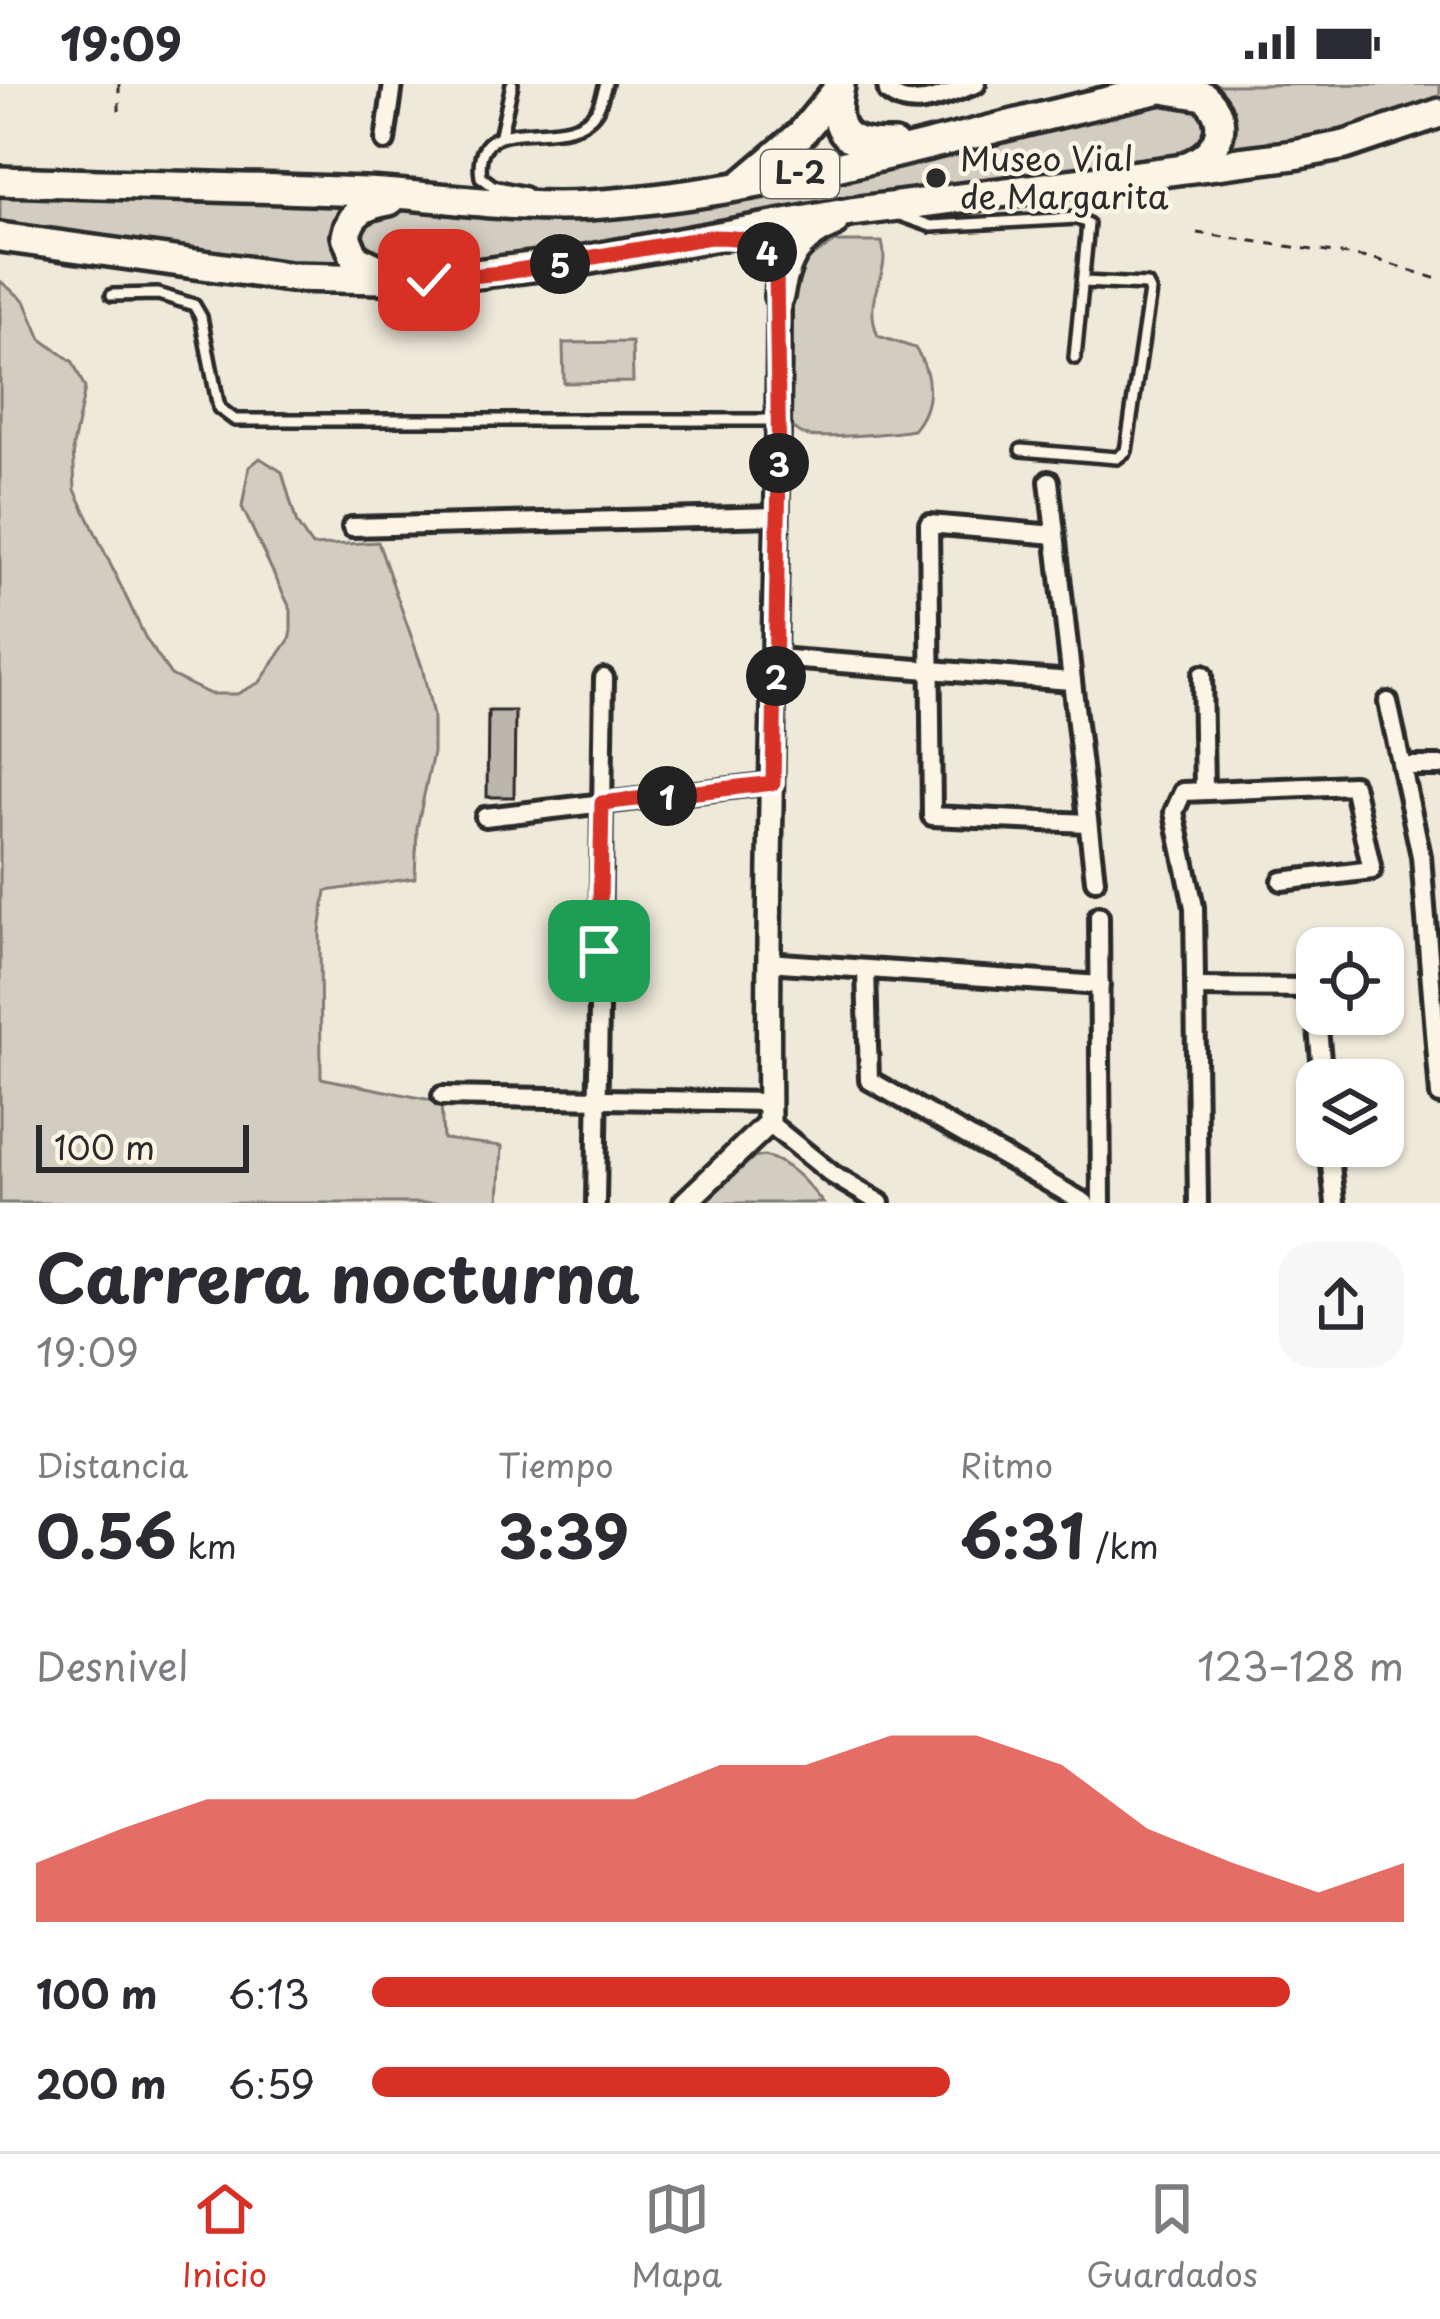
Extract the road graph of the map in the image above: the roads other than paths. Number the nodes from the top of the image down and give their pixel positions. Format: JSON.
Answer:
{"nodes":[{"id":1,"x":393,"y":84,"type":"edge"},
{"id":2,"x":512,"y":84,"type":"edge"},
{"id":3,"x":606,"y":84,"type":"edge"},
{"id":4,"x":840,"y":84,"type":"edge"},
{"id":5,"x":887,"y":84,"type":"edge"},
{"id":6,"x":976,"y":84,"type":"edge"},
{"id":7,"x":1171,"y":87,"type":"edge"},
{"id":8,"x":1440,"y":113,"type":"edge"},
{"id":9,"x":501,"y":134,"type":"junction"},
{"id":10,"x":385,"y":141,"type":"dead end"},
{"id":11,"x":934,"y":144,"type":"junction"},
{"id":12,"x":1171,"y":172,"type":"junction"},
{"id":13,"x":0,"y":181,"type":"edge"},
{"id":14,"x":741,"y":185,"type":"junction"},
{"id":15,"x":435,"y":198,"type":"junction"},
{"id":16,"x":589,"y":205,"type":"junction"},
{"id":17,"x":880,"y":208,"type":"junction"},
{"id":18,"x":0,"y":237,"type":"edge"},
{"id":19,"x":710,"y":237,"type":"junction"},
{"id":20,"x":429,"y":280,"type":"junction"},
{"id":21,"x":1083,"y":283,"type":"junction"},
{"id":22,"x":112,"y":295,"type":"dead end"},
{"id":23,"x":779,"y":296,"type":"junction"},
{"id":24,"x":1075,"y":358,"type":"dead end"},
{"id":25,"x":779,"y":420,"type":"junction"},
{"id":26,"x":1021,"y":450,"type":"dead end"},
{"id":27,"x":1049,"y":482,"type":"dead end"},
{"id":28,"x":778,"y":516,"type":"junction"},
{"id":29,"x":352,"y":527,"type":"dead end"},
{"id":30,"x":1055,"y":535,"type":"junction"},
{"id":31,"x":776,"y":658,"type":"junction"},
{"id":32,"x":930,"y":670,"type":"junction"},
{"id":33,"x":1202,"y":675,"type":"dead end"},
{"id":34,"x":604,"y":678,"type":"dead end"},
{"id":35,"x":1071,"y":681,"type":"junction"},
{"id":36,"x":1388,"y":702,"type":"dead end"},
{"id":37,"x":1402,"y":766,"type":"junction"},
{"id":38,"x":1440,"y":766,"type":"edge"},
{"id":39,"x":773,"y":783,"type":"junction"},
{"id":40,"x":1204,"y":790,"type":"junction"},
{"id":41,"x":602,"y":803,"type":"junction"},
{"id":42,"x":485,"y":817,"type":"dead end"},
{"id":43,"x":1088,"y":823,"type":"junction"},
{"id":44,"x":1095,"y":880,"type":"dead end"},
{"id":45,"x":1282,"y":880,"type":"dead end"},
{"id":46,"x":1099,"y":916,"type":"dead end"},
{"id":47,"x":767,"y":962,"type":"junction"},
{"id":48,"x":866,"y":969,"type":"junction"},
{"id":49,"x":1100,"y":985,"type":"junction"},
{"id":50,"x":1195,"y":987,"type":"junction"},
{"id":51,"x":1296,"y":988,"type":"edge"},
{"id":52,"x":1437,"y":1010,"type":"edge"},
{"id":53,"x":1440,"y":1095,"type":"edge"},
{"id":54,"x":442,"y":1096,"type":"dead end"},
{"id":55,"x":597,"y":1099,"type":"junction"},
{"id":56,"x":769,"y":1113,"type":"junction"},
{"id":57,"x":1331,"y":1167,"type":"edge"},
{"id":58,"x":596,"y":1203,"type":"edge"},
{"id":59,"x":685,"y":1203,"type":"edge"},
{"id":60,"x":880,"y":1203,"type":"edge"},
{"id":61,"x":1085,"y":1203,"type":"edge"},
{"id":62,"x":1101,"y":1203,"type":"edge"},
{"id":63,"x":1198,"y":1203,"type":"edge"},
{"id":64,"x":1334,"y":1203,"type":"edge"}],
"edges":[{"from":1,"to":10,"type":"street"},
{"from":2,"to":9,"type":"lane"},
{"from":3,"to":9,"type":"lane"},
{"from":4,"to":11,"type":"main road"},
{"from":4,"to":14,"type":"main road"},
{"from":5,"to":6,"type":"street"},
{"from":7,"to":11,"type":"main road","number":"L-2"},
{"from":7,"to":12,"type":"main road"},
{"from":8,"to":12,"type":"main road","number":"L-2"},
{"from":9,"to":16,"type":"lane"},
{"from":11,"to":14,"type":"main road","number":"L-2"},
{"from":12,"to":17,"type":"main road","number":"L-2"},
{"from":13,"to":15,"type":"main road","number":"L-2"},
{"from":14,"to":16,"type":"main road","number":"L-2"},
{"from":15,"to":16,"type":"main road","number":"L-2"},
{"from":15,"to":20,"type":"main road"},
{"from":17,"to":19,"type":"main road","number":"L-2"},
{"from":17,"to":21,"type":"lane"},
{"from":17,"to":23,"type":"main road"},
{"from":18,"to":20,"type":"main road","number":"L-2"},
{"from":19,"to":20,"type":"main road","number":"L-2"},
{"from":19,"to":23,"type":"main road"},
{"from":21,"to":24,"type":"lane"},
{"from":21,"to":26,"type":"lane"},
{"from":22,"to":25,"type":"lane"},
{"from":23,"to":25,"type":"street"},
{"from":25,"to":28,"type":"street"},
{"from":27,"to":30,"type":"street"},
{"from":28,"to":29,"type":"street"},
{"from":28,"to":31,"type":"street"},
{"from":30,"to":32,"type":"street"},
{"from":30,"to":35,"type":"street"},
{"from":31,"to":32,"type":"street"},
{"from":31,"to":39,"type":"street"},
{"from":32,"to":35,"type":"street"},
{"from":32,"to":43,"type":"street"},
{"from":33,"to":40,"type":"street"},
{"from":34,"to":41,"type":"street"},
{"from":35,"to":43,"type":"street"},
{"from":36,"to":37,"type":"street"},
{"from":37,"to":38,"type":"street"},
{"from":37,"to":52,"type":"street"},
{"from":39,"to":41,"type":"street"},
{"from":39,"to":47,"type":"street"},
{"from":40,"to":45,"type":"street"},
{"from":40,"to":50,"type":"street"},
{"from":41,"to":42,"type":"street"},
{"from":41,"to":55,"type":"street"},
{"from":43,"to":44,"type":"street"},
{"from":46,"to":49,"type":"street"},
{"from":47,"to":48,"type":"street"},
{"from":47,"to":56,"type":"street"},
{"from":48,"to":49,"type":"street"},
{"from":48,"to":61,"type":"street"},
{"from":49,"to":62,"type":"street"},
{"from":50,"to":51,"type":"street"},
{"from":50,"to":63,"type":"street"},
{"from":52,"to":53,"type":"street"},
{"from":54,"to":55,"type":"street"},
{"from":55,"to":56,"type":"street"},
{"from":55,"to":58,"type":"street"},
{"from":56,"to":59,"type":"street"},
{"from":56,"to":60,"type":"street"},
{"from":57,"to":64,"type":"street"}]}
